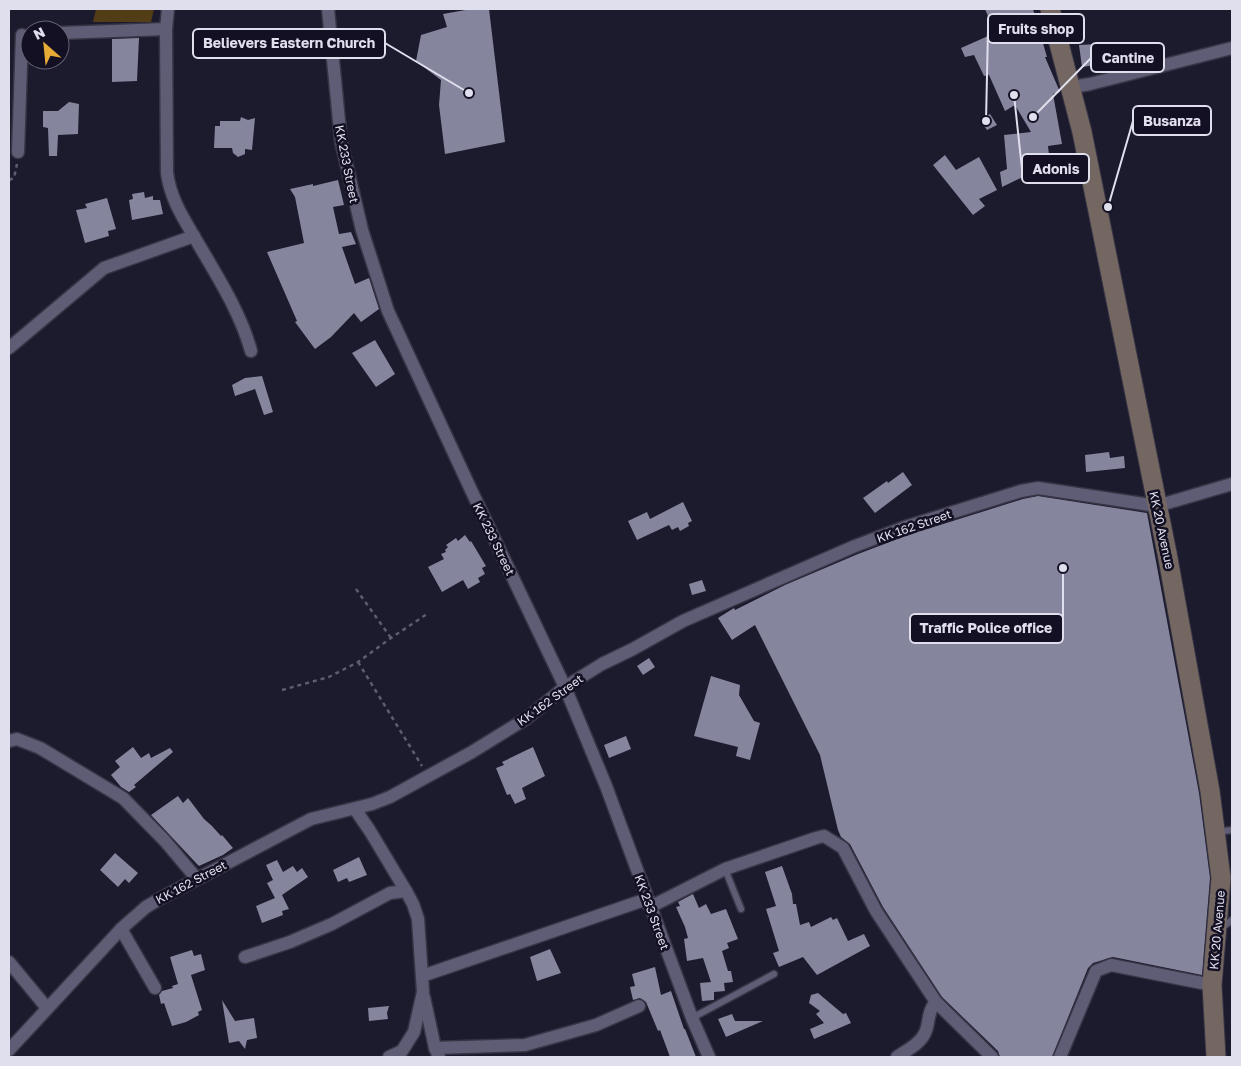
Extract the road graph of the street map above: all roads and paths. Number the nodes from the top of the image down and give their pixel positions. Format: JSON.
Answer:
{"nodes":[{"id":1,"x":168,"y":9,"type":"edge"},
{"id":2,"x":328,"y":9,"type":"edge"},
{"id":3,"x":1050,"y":9,"type":"edge"},
{"id":4,"x":166,"y":29,"type":"junction"},
{"id":5,"x":70,"y":33,"type":"edge"},
{"id":6,"x":1232,"y":48,"type":"edge"},
{"id":7,"x":24,"y":70,"type":"edge"},
{"id":8,"x":1072,"y":87,"type":"junction"},
{"id":9,"x":18,"y":152,"type":"joint"},
{"id":10,"x":9,"y":180,"type":"edge"},
{"id":11,"x":194,"y":236,"type":"junction"},
{"id":12,"x":9,"y":348,"type":"edge"},
{"id":13,"x":252,"y":351,"type":"dead end"},
{"id":14,"x":1232,"y":484,"type":"edge"},
{"id":15,"x":1157,"y":506,"type":"junction"},
{"id":16,"x":356,"y":589,"type":"dead end"},
{"id":17,"x":427,"y":614,"type":"dead end"},
{"id":18,"x":390,"y":638,"type":"junction"},
{"id":19,"x":358,"y":662,"type":"junction"},
{"id":20,"x":566,"y":687,"type":"junction"},
{"id":21,"x":282,"y":690,"type":"dead end"},
{"id":22,"x":9,"y":741,"type":"edge"},
{"id":23,"x":428,"y":776,"type":"junction"},
{"id":24,"x":354,"y":809,"type":"junction"},
{"id":25,"x":1224,"y":831,"type":"edge"},
{"id":26,"x":725,"y":869,"type":"junction"},
{"id":27,"x":197,"y":879,"type":"junction"},
{"id":28,"x":406,"y":891,"type":"junction"},
{"id":29,"x":648,"y":903,"type":"junction"},
{"id":30,"x":741,"y":909,"type":"dead end"},
{"id":31,"x":1232,"y":920,"type":"edge"},
{"id":32,"x":121,"y":929,"type":"junction"},
{"id":33,"x":1217,"y":931,"type":"junction"},
{"id":34,"x":246,"y":957,"type":"dead end"},
{"id":35,"x":9,"y":962,"type":"edge"},
{"id":36,"x":774,"y":974,"type":"dead end"},
{"id":37,"x":422,"y":976,"type":"junction"},
{"id":38,"x":1212,"y":985,"type":"junction"},
{"id":39,"x":155,"y":988,"type":"dead end"},
{"id":40,"x":423,"y":992,"type":"junction"},
{"id":41,"x":936,"y":1002,"type":"junction"},
{"id":42,"x":640,"y":1006,"type":"dead end"},
{"id":43,"x":46,"y":1008,"type":"junction"},
{"id":44,"x":692,"y":1018,"type":"junction"},
{"id":45,"x":9,"y":1050,"type":"edge"},
{"id":46,"x":437,"y":1052,"type":"edge"},
{"id":47,"x":389,"y":1057,"type":"edge"},
{"id":48,"x":709,"y":1057,"type":"edge"},
{"id":49,"x":897,"y":1057,"type":"edge"},
{"id":50,"x":992,"y":1057,"type":"edge"},
{"id":51,"x":1060,"y":1057,"type":"edge"},
{"id":52,"x":1216,"y":1057,"type":"edge"}],
"edges":[{"from":1,"to":4,"type":"street"},
{"from":2,"to":20,"type":"street","name":"KK 233 Street"},
{"from":3,"to":8,"type":"main road","name":"KK 20 Avenue"},
{"from":4,"to":5,"type":"street"},
{"from":4,"to":11,"type":"street"},
{"from":6,"to":8,"type":"street"},
{"from":7,"to":9,"type":"street"},
{"from":8,"to":15,"type":"main road","name":"KK 20 Avenue"},
{"from":9,"to":10,"type":"path"},
{"from":11,"to":12,"type":"street"},
{"from":11,"to":13,"type":"street"},
{"from":14,"to":15,"type":"street"},
{"from":15,"to":20,"type":"street","name":"KK 162 Street"},
{"from":15,"to":25,"type":"main road","name":"KK 20 Avenue"},
{"from":16,"to":18,"type":"path"},
{"from":17,"to":18,"type":"path"},
{"from":18,"to":19,"type":"path"},
{"from":19,"to":21,"type":"path"},
{"from":19,"to":23,"type":"path"},
{"from":20,"to":23,"type":"street","name":"KK 162 Street"},
{"from":20,"to":29,"type":"street","name":"KK 233 Street"},
{"from":22,"to":27,"type":"street"},
{"from":23,"to":24,"type":"street","name":"KK 162 Street"},
{"from":24,"to":27,"type":"street","name":"KK 162 Street"},
{"from":24,"to":28,"type":"street"},
{"from":25,"to":33,"type":"main road","name":"KK 20 Avenue"},
{"from":26,"to":29,"type":"street"},
{"from":26,"to":30,"type":"lane"},
{"from":26,"to":41,"type":"street"},
{"from":27,"to":32,"type":"street","name":"KK 162 Street"},
{"from":28,"to":34,"type":"street"},
{"from":28,"to":37,"type":"street"},
{"from":29,"to":37,"type":"street"},
{"from":29,"to":44,"type":"street","name":"KK 233 Street"},
{"from":31,"to":33,"type":"lane"},
{"from":32,"to":39,"type":"street"},
{"from":32,"to":43,"type":"street","name":"KK 162 Street"},
{"from":33,"to":38,"type":"main road","name":"KK 20 Avenue"},
{"from":35,"to":43,"type":"street"},
{"from":36,"to":44,"type":"lane"},
{"from":37,"to":40,"type":"street"},
{"from":38,"to":51,"type":"street"},
{"from":38,"to":52,"type":"main road","name":"KK 20 Avenue"},
{"from":40,"to":46,"type":"street"},
{"from":40,"to":47,"type":"street"},
{"from":41,"to":49,"type":"street"},
{"from":41,"to":50,"type":"street"},
{"from":42,"to":46,"type":"street"},
{"from":43,"to":45,"type":"street","name":"KK 162 Street"},
{"from":44,"to":48,"type":"street","name":"KK 233 Street"}]}
